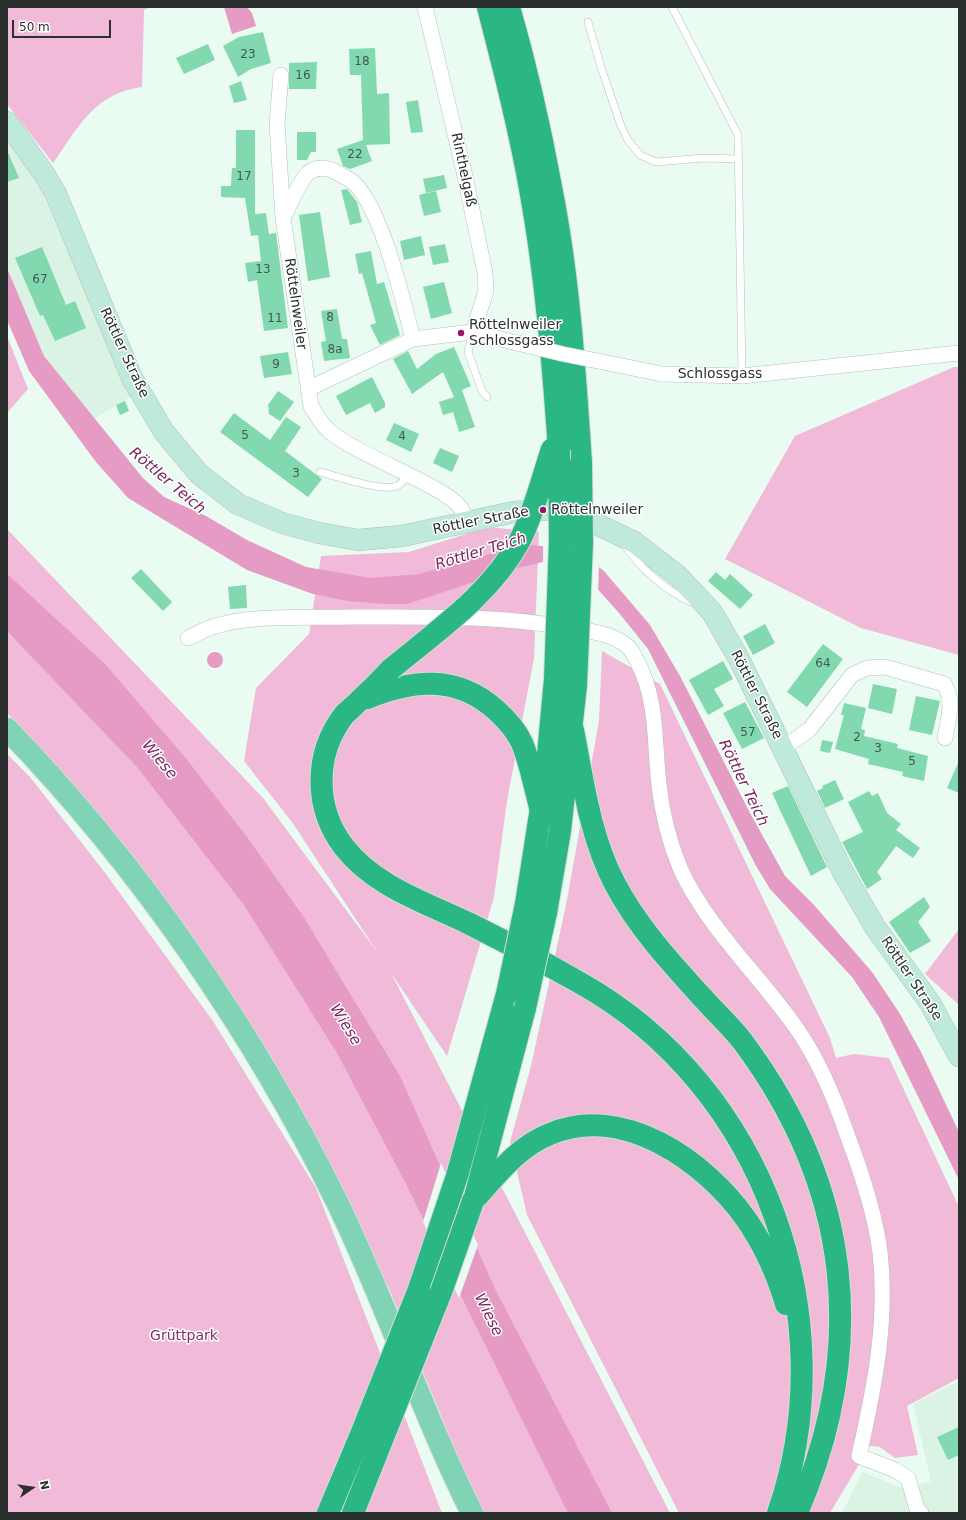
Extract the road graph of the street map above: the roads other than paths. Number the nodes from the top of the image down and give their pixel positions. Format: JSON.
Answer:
{"nodes":[{"id":1,"x":425,"y":7,"type":"edge"},
{"id":2,"x":488,"y":7,"type":"edge"},
{"id":3,"x":509,"y":7,"type":"edge"},
{"id":4,"x":672,"y":7,"type":"edge"},
{"id":5,"x":588,"y":22,"type":"dead end"},
{"id":6,"x":281,"y":75,"type":"dead end"},
{"id":7,"x":7,"y":122,"type":"edge"},
{"id":8,"x":738,"y":159,"type":"junction"},
{"id":9,"x":283,"y":218,"type":"junction"},
{"id":10,"x":479,"y":334,"type":"junction"},
{"id":11,"x":413,"y":339,"type":"junction"},
{"id":12,"x":959,"y":354,"type":"edge"},
{"id":13,"x":742,"y":376,"type":"junction"},
{"id":14,"x":308,"y":389,"type":"junction"},
{"id":15,"x":487,"y":397,"type":"dead end"},
{"id":16,"x":556,"y":444,"type":"junction"},
{"id":17,"x":320,"y":472,"type":"dead end"},
{"id":18,"x":409,"y":476,"type":"junction"},
{"id":19,"x":465,"y":522,"type":"junction"},
{"id":20,"x":188,"y":638,"type":"dead end"},
{"id":21,"x":360,"y":700,"type":"junction"},
{"id":22,"x":7,"y":729,"type":"edge"},
{"id":23,"x":573,"y":730,"type":"junction"},
{"id":24,"x":945,"y":738,"type":"dead end"},
{"id":25,"x":782,"y":746,"type":"junction"},
{"id":26,"x":541,"y":811,"type":"junction"},
{"id":27,"x":959,"y":1056,"type":"edge"},
{"id":28,"x":473,"y":1202,"type":"junction"},
{"id":29,"x":802,"y":1354,"type":"junction"},
{"id":30,"x":457,"y":1484,"type":"junction"},
{"id":31,"x":919,"y":1511,"type":"edge"},
{"id":32,"x":328,"y":1513,"type":"edge"},
{"id":33,"x":353,"y":1513,"type":"edge"},
{"id":34,"x":466,"y":1513,"type":"edge"},
{"id":35,"x":472,"y":1513,"type":"edge"},
{"id":36,"x":778,"y":1513,"type":"edge"},
{"id":37,"x":797,"y":1513,"type":"edge"}],
"edges":[{"from":1,"to":10,"type":"street","name":"Rinthelgaß"},
{"from":2,"to":16,"type":"highway"},
{"from":3,"to":23,"type":"highway","bridge":true},
{"from":4,"to":8,"type":"lane"},
{"from":5,"to":8,"type":"lane"},
{"from":6,"to":9,"type":"street","name":"Röttelnweiler"},
{"from":7,"to":19,"type":"street","name":"Röttler Straße"},
{"from":8,"to":13,"type":"lane"},
{"from":9,"to":11,"type":"street"},
{"from":9,"to":14,"type":"street","name":"Röttelnweiler"},
{"from":10,"to":11,"type":"street"},
{"from":10,"to":13,"type":"street","name":"Schlossgass","bridge":true},
{"from":10,"to":15,"type":"lane"},
{"from":11,"to":14,"type":"street"},
{"from":12,"to":13,"type":"street","name":"Schlossgass"},
{"from":14,"to":18,"type":"street","name":"Röttelnweiler"},
{"from":16,"to":21,"type":"highway","bridge":true},
{"from":16,"to":26,"type":"highway","bridge":true},
{"from":17,"to":18,"type":"lane"},
{"from":18,"to":19,"type":"street","name":"Röttelnweiler"},
{"from":19,"to":25,"type":"street","name":"Röttler Straße"},
{"from":20,"to":31,"type":"street"},
{"from":21,"to":26,"type":"highway"},
{"from":21,"to":29,"type":"highway"},
{"from":22,"to":30,"type":"main road"},
{"from":23,"to":28,"type":"highway","bridge":true},
{"from":23,"to":37,"type":"highway"},
{"from":24,"to":25,"type":"street"},
{"from":25,"to":27,"type":"street","name":"Röttler Straße"},
{"from":26,"to":32,"type":"highway","bridge":true},
{"from":28,"to":29,"type":"highway"},
{"from":28,"to":33,"type":"highway","bridge":true},
{"from":29,"to":36,"type":"highway"},
{"from":30,"to":34,"type":"main road"},
{"from":30,"to":35,"type":"main road"}]}
